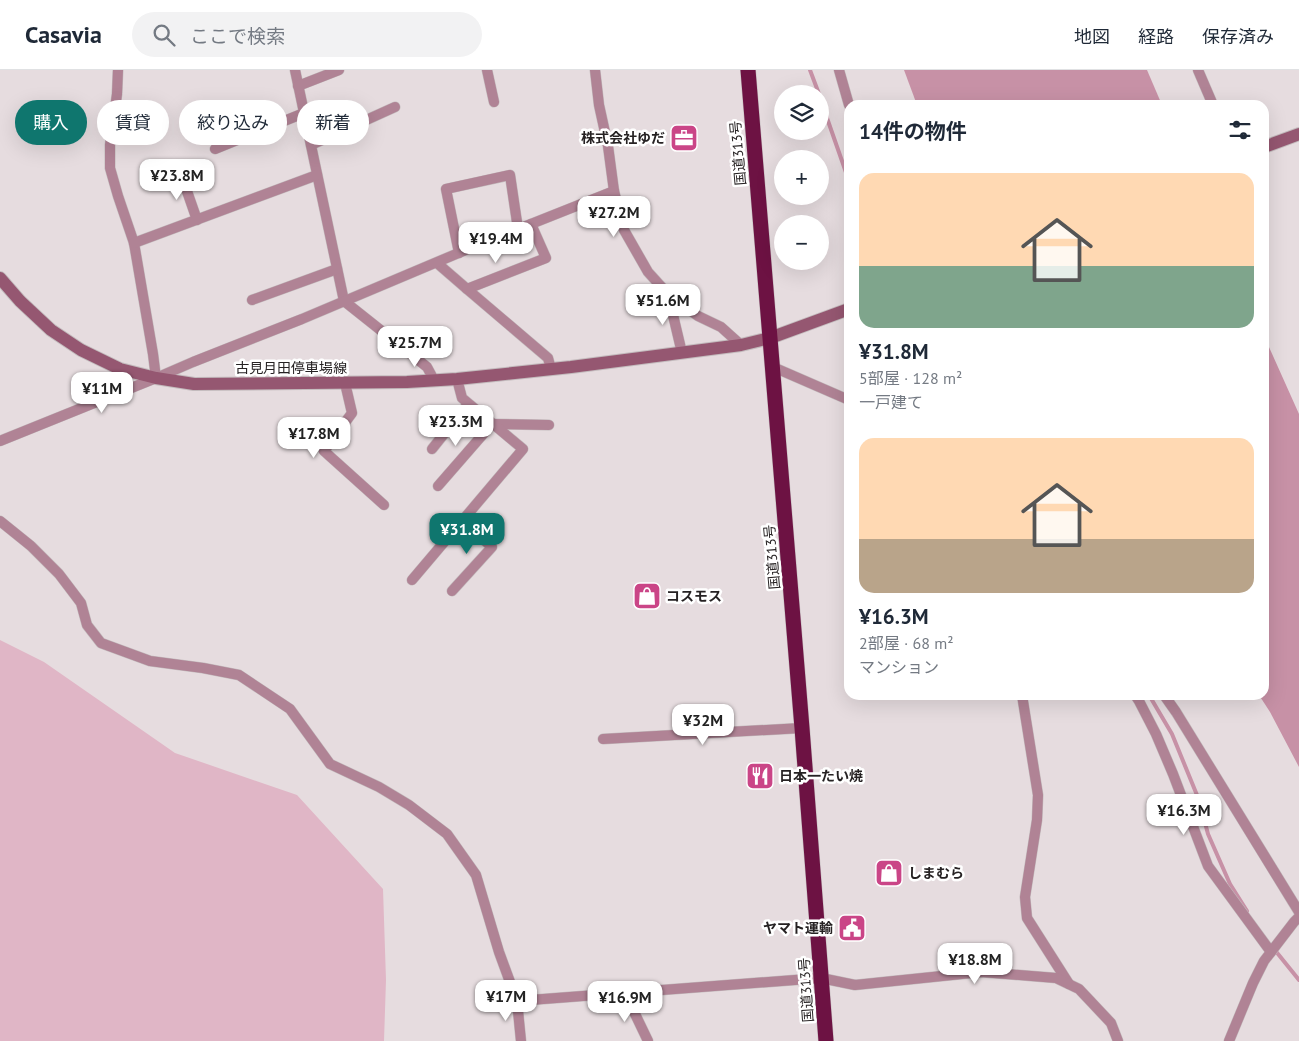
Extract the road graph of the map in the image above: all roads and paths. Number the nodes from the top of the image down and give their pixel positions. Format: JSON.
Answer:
{"nodes":[{"id":1,"x":118,"y":70,"type":"edge"},
{"id":2,"x":295,"y":70,"type":"edge"},
{"id":3,"x":339,"y":70,"type":"edge"},
{"id":4,"x":487,"y":70,"type":"edge"},
{"id":5,"x":595,"y":70,"type":"edge"},
{"id":6,"x":748,"y":70,"type":"edge"},
{"id":7,"x":839,"y":70,"type":"edge"},
{"id":8,"x":1198,"y":70,"type":"edge"},
{"id":9,"x":298,"y":86,"type":"junction"},
{"id":10,"x":301,"y":100,"type":"edge"},
{"id":11,"x":848,"y":100,"type":"edge"},
{"id":12,"x":1211,"y":100,"type":"edge"},
{"id":13,"x":494,"y":102,"type":"dead end"},
{"id":14,"x":395,"y":107,"type":"dead end"},
{"id":15,"x":297,"y":116,"type":"edge"},
{"id":16,"x":369,"y":119,"type":"edge"},
{"id":17,"x":1299,"y":134,"type":"edge"},
{"id":18,"x":311,"y":145,"type":"edge"},
{"id":19,"x":1269,"y":145,"type":"edge"},
{"id":20,"x":214,"y":149,"type":"dead end"},
{"id":21,"x":181,"y":174,"type":"dead end"},
{"id":22,"x":317,"y":175,"type":"junction"},
{"id":23,"x":614,"y":191,"type":"junction"},
{"id":24,"x":197,"y":220,"type":"junction"},
{"id":25,"x":531,"y":224,"type":"junction"},
{"id":26,"x":518,"y":229,"type":"junction"},
{"id":27,"x":134,"y":243,"type":"junction"},
{"id":28,"x":459,"y":253,"type":"junction"},
{"id":29,"x":437,"y":263,"type":"junction"},
{"id":30,"x":337,"y":269,"type":"junction"},
{"id":31,"x":0,"y":278,"type":"edge"},
{"id":32,"x":467,"y":289,"type":"junction"},
{"id":33,"x":668,"y":294,"type":"junction"},
{"id":34,"x":252,"y":300,"type":"dead end"},
{"id":35,"x":344,"y":301,"type":"junction"},
{"id":36,"x":844,"y":311,"type":"edge"},
{"id":37,"x":770,"y":338,"type":"junction"},
{"id":38,"x":741,"y":344,"type":"junction"},
{"id":39,"x":682,"y":352,"type":"junction"},
{"id":40,"x":773,"y":367,"type":"junction"},
{"id":41,"x":551,"y":369,"type":"junction"},
{"id":42,"x":156,"y":378,"type":"junction"},
{"id":43,"x":457,"y":379,"type":"junction"},
{"id":44,"x":434,"y":380,"type":"junction"},
{"id":45,"x":345,"y":383,"type":"junction"},
{"id":46,"x":844,"y":398,"type":"edge"},
{"id":47,"x":468,"y":404,"type":"junction"},
{"id":48,"x":492,"y":424,"type":"junction"},
{"id":49,"x":549,"y":425,"type":"dead end"},
{"id":50,"x":0,"y":441,"type":"edge"},
{"id":51,"x":432,"y":448,"type":"dead end"},
{"id":52,"x":438,"y":486,"type":"dead end"},
{"id":53,"x":384,"y":505,"type":"dead end"},
{"id":54,"x":0,"y":521,"type":"edge"},
{"id":55,"x":462,"y":521,"type":"junction"},
{"id":56,"x":412,"y":580,"type":"dead end"},
{"id":57,"x":452,"y":591,"type":"dead end"},
{"id":58,"x":1023,"y":700,"type":"edge"},
{"id":59,"x":1138,"y":700,"type":"edge"},
{"id":60,"x":1168,"y":700,"type":"edge"},
{"id":61,"x":802,"y":728,"type":"junction"},
{"id":62,"x":603,"y":739,"type":"dead end"},
{"id":63,"x":1299,"y":912,"type":"edge"},
{"id":64,"x":1299,"y":917,"type":"edge"},
{"id":65,"x":1271,"y":952,"type":"junction"},
{"id":66,"x":821,"y":978,"type":"junction"},
{"id":67,"x":1070,"y":985,"type":"junction"},
{"id":68,"x":625,"y":993,"type":"junction"},
{"id":69,"x":517,"y":1001,"type":"junction"},
{"id":70,"x":520,"y":1041,"type":"edge"},
{"id":71,"x":648,"y":1041,"type":"edge"},
{"id":72,"x":826,"y":1041,"type":"edge"},
{"id":73,"x":1118,"y":1041,"type":"edge"},
{"id":74,"x":1229,"y":1041,"type":"edge"}],
"edges":[{"from":1,"to":27,"type":"street"},
{"from":2,"to":9,"type":"street"},
{"from":3,"to":9,"type":"street"},
{"from":4,"to":13,"type":"street"},
{"from":5,"to":23,"type":"street"},
{"from":6,"to":37,"type":"highway","name":"国道313号"},
{"from":7,"to":11,"type":"street"},
{"from":8,"to":12,"type":"street"},
{"from":9,"to":10,"type":"street"},
{"from":14,"to":16,"type":"street"},
{"from":15,"to":20,"type":"street"},
{"from":17,"to":19,"type":"main road"},
{"from":18,"to":22,"type":"street"},
{"from":21,"to":24,"type":"street"},
{"from":22,"to":24,"type":"street"},
{"from":22,"to":30,"type":"street"},
{"from":23,"to":25,"type":"street"},
{"from":23,"to":33,"type":"street"},
{"from":24,"to":27,"type":"street"},
{"from":25,"to":26,"type":"street"},
{"from":25,"to":32,"type":"street"},
{"from":26,"to":28,"type":"street"},
{"from":26,"to":28,"type":"street"},
{"from":27,"to":42,"type":"street"},
{"from":28,"to":29,"type":"street"},
{"from":29,"to":32,"type":"street"},
{"from":29,"to":35,"type":"street"},
{"from":30,"to":34,"type":"street"},
{"from":30,"to":35,"type":"street"},
{"from":31,"to":42,"type":"main road","name":"古見月田停車場線"},
{"from":32,"to":41,"type":"street"},
{"from":33,"to":38,"type":"street"},
{"from":33,"to":39,"type":"street"},
{"from":35,"to":42,"type":"street"},
{"from":35,"to":44,"type":"street"},
{"from":36,"to":37,"type":"main road","name":"古見月田停車場線"},
{"from":37,"to":38,"type":"main road","name":"古見月田停車場線"},
{"from":37,"to":40,"type":"highway","name":"国道313号"},
{"from":38,"to":39,"type":"main road","name":"古見月田停車場線"},
{"from":39,"to":41,"type":"main road","name":"古見月田停車場線"},
{"from":40,"to":46,"type":"street"},
{"from":40,"to":61,"type":"highway","name":"国道313号"},
{"from":41,"to":43,"type":"main road","name":"古見月田停車場線"},
{"from":42,"to":45,"type":"main road","name":"古見月田停車場線"},
{"from":42,"to":50,"type":"street"},
{"from":43,"to":44,"type":"main road","name":"古見月田停車場線"},
{"from":43,"to":47,"type":"street"},
{"from":44,"to":45,"type":"main road","name":"古見月田停車場線"},
{"from":45,"to":53,"type":"street"},
{"from":47,"to":48,"type":"street"},
{"from":47,"to":51,"type":"street"},
{"from":48,"to":49,"type":"street"},
{"from":48,"to":52,"type":"street"},
{"from":48,"to":55,"type":"street"},
{"from":54,"to":69,"type":"street"},
{"from":55,"to":56,"type":"street"},
{"from":55,"to":57,"type":"street"},
{"from":58,"to":67,"type":"street"},
{"from":59,"to":65,"type":"street"},
{"from":60,"to":63,"type":"street"},
{"from":61,"to":62,"type":"street"},
{"from":61,"to":66,"type":"highway","name":"国道313号"},
{"from":64,"to":65,"type":"street"},
{"from":65,"to":74,"type":"street"},
{"from":66,"to":67,"type":"street"},
{"from":66,"to":68,"type":"street"},
{"from":66,"to":72,"type":"highway","name":"国道313号"},
{"from":67,"to":73,"type":"street"},
{"from":68,"to":69,"type":"street"},
{"from":68,"to":71,"type":"street"},
{"from":69,"to":70,"type":"street"}]}
